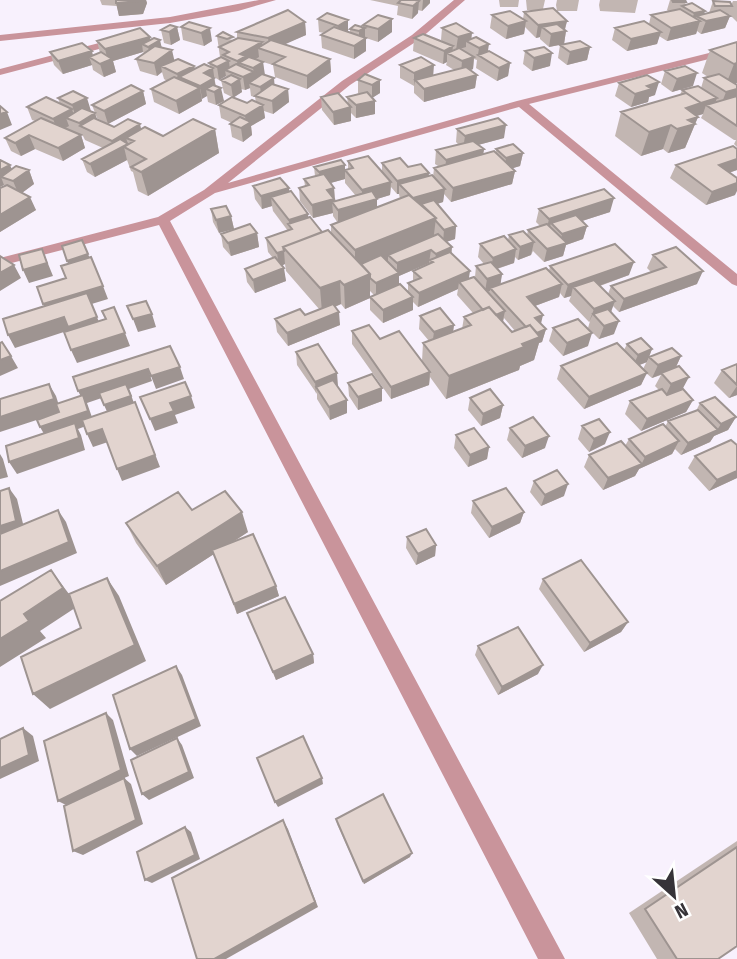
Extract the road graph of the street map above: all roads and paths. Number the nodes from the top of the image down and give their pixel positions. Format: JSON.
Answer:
{"nodes":[{"id":1,"x":271,"y":0,"type":"edge"},
{"id":2,"x":460,"y":0,"type":"edge"},
{"id":3,"x":202,"y":15,"type":"junction"},
{"id":4,"x":0,"y":38,"type":"edge"},
{"id":5,"x":737,"y":49,"type":"edge"},
{"id":6,"x":0,"y":72,"type":"edge"},
{"id":7,"x":521,"y":103,"type":"junction"},
{"id":8,"x":208,"y":193,"type":"junction"},
{"id":9,"x":163,"y":219,"type":"junction"},
{"id":10,"x":0,"y":262,"type":"edge"},
{"id":11,"x":737,"y":281,"type":"edge"},
{"id":12,"x":552,"y":959,"type":"edge"}],
"edges":[{"from":1,"to":3,"type":"street"},
{"from":2,"to":8,"type":"street"},
{"from":3,"to":4,"type":"street"},
{"from":3,"to":6,"type":"street"},
{"from":5,"to":7,"type":"street"},
{"from":7,"to":8,"type":"street"},
{"from":7,"to":11,"type":"street"},
{"from":8,"to":9,"type":"street"},
{"from":9,"to":10,"type":"street"},
{"from":9,"to":12,"type":"street"}]}
